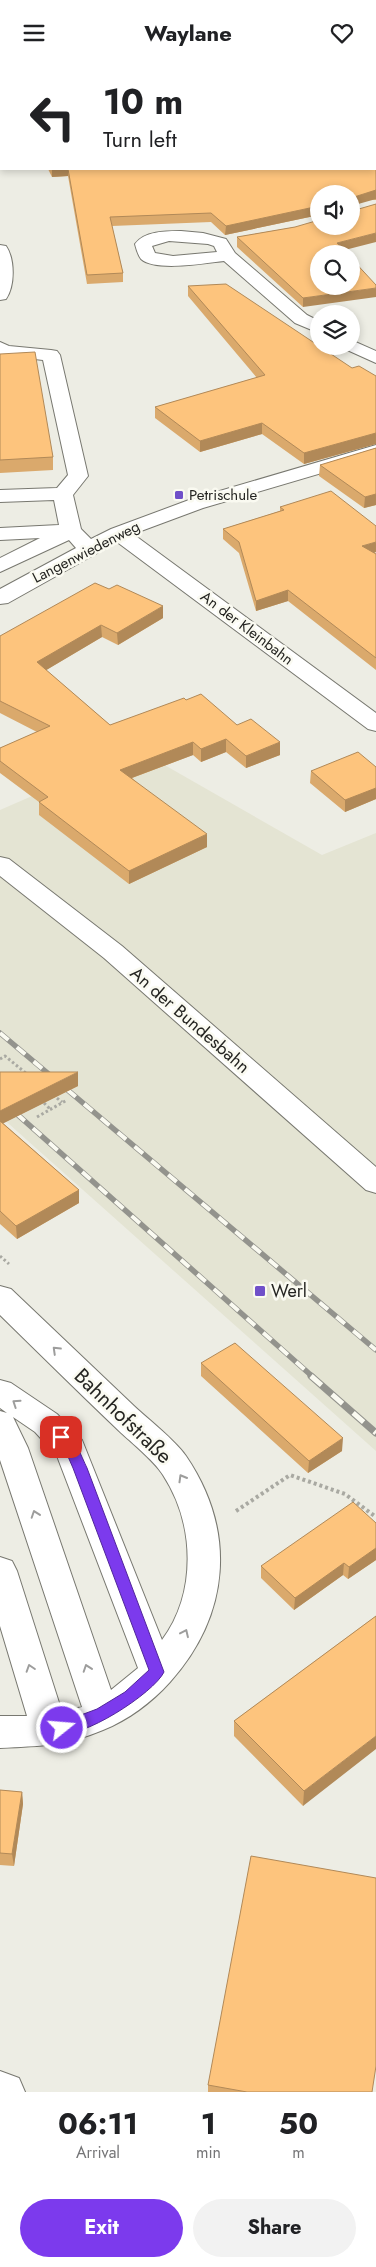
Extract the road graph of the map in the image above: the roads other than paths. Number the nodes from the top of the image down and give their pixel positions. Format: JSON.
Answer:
{"nodes":[{"id":1,"x":228,"y":246,"type":"dead end"},
{"id":2,"x":0,"y":250,"type":"edge"},
{"id":3,"x":0,"y":295,"type":"edge"},
{"id":4,"x":310,"y":324,"type":"edge"},
{"id":5,"x":2,"y":350,"type":"edge"},
{"id":6,"x":360,"y":350,"type":"edge"},
{"id":7,"x":376,"y":358,"type":"edge"},
{"id":8,"x":376,"y":451,"type":"edge"},
{"id":9,"x":63,"y":494,"type":"junction"},
{"id":10,"x":0,"y":496,"type":"edge"},
{"id":11,"x":71,"y":531,"type":"junction"},
{"id":12,"x":118,"y":533,"type":"junction"},
{"id":13,"x":0,"y":534,"type":"edge"},
{"id":14,"x":88,"y":548,"type":"junction"},
{"id":15,"x":0,"y":566,"type":"edge"},
{"id":16,"x":0,"y":597,"type":"edge"},
{"id":17,"x":376,"y":724,"type":"edge"},
{"id":18,"x":0,"y":864,"type":"edge"},
{"id":19,"x":376,"y":1183,"type":"edge"},
{"id":20,"x":0,"y":1297,"type":"edge"},
{"id":21,"x":0,"y":1392,"type":"edge"},
{"id":22,"x":0,"y":1423,"type":"edge"},
{"id":23,"x":0,"y":1571,"type":"edge"},
{"id":24,"x":157,"y":1672,"type":"junction"},
{"id":25,"x":102,"y":1714,"type":"junction"},
{"id":26,"x":50,"y":1731,"type":"junction"},
{"id":27,"x":0,"y":1732,"type":"edge"},
{"id":28,"x":0,"y":2091,"type":"edge"},
{"id":29,"x":5,"y":2092,"type":"edge"}],
"edges":[{"from":1,"to":4,"type":"street"},
{"from":2,"to":3,"type":"street"},
{"from":5,"to":9,"type":"street"},
{"from":6,"to":7,"type":"street"},
{"from":8,"to":12,"type":"street","name":"Langenwiedenweg"},
{"from":9,"to":10,"type":"street"},
{"from":9,"to":11,"type":"street"},
{"from":11,"to":13,"type":"street"},
{"from":11,"to":14,"type":"street"},
{"from":11,"to":15,"type":"street"},
{"from":12,"to":14,"type":"street","name":"Langenwiedenweg"},
{"from":12,"to":17,"type":"street","name":"An der Kleinbahn"},
{"from":14,"to":16,"type":"street","name":"Langenwiedenweg"},
{"from":18,"to":19,"type":"street","name":"An der Bundesbahn"},
{"from":24,"to":20,"type":"street","name":"Bahnhofstraße","one_way":true},
{"from":24,"to":21,"type":"street","one_way":true},
{"from":25,"to":22,"type":"street","one_way":true},
{"from":26,"to":23,"type":"street","one_way":true},
{"from":24,"to":25,"type":"street","name":"Bahnhofstraße"},
{"from":25,"to":26,"type":"street","name":"Bahnhofstraße"},
{"from":26,"to":27,"type":"street","name":"Bahnhofstraße"},
{"from":28,"to":29,"type":"street"}]}
